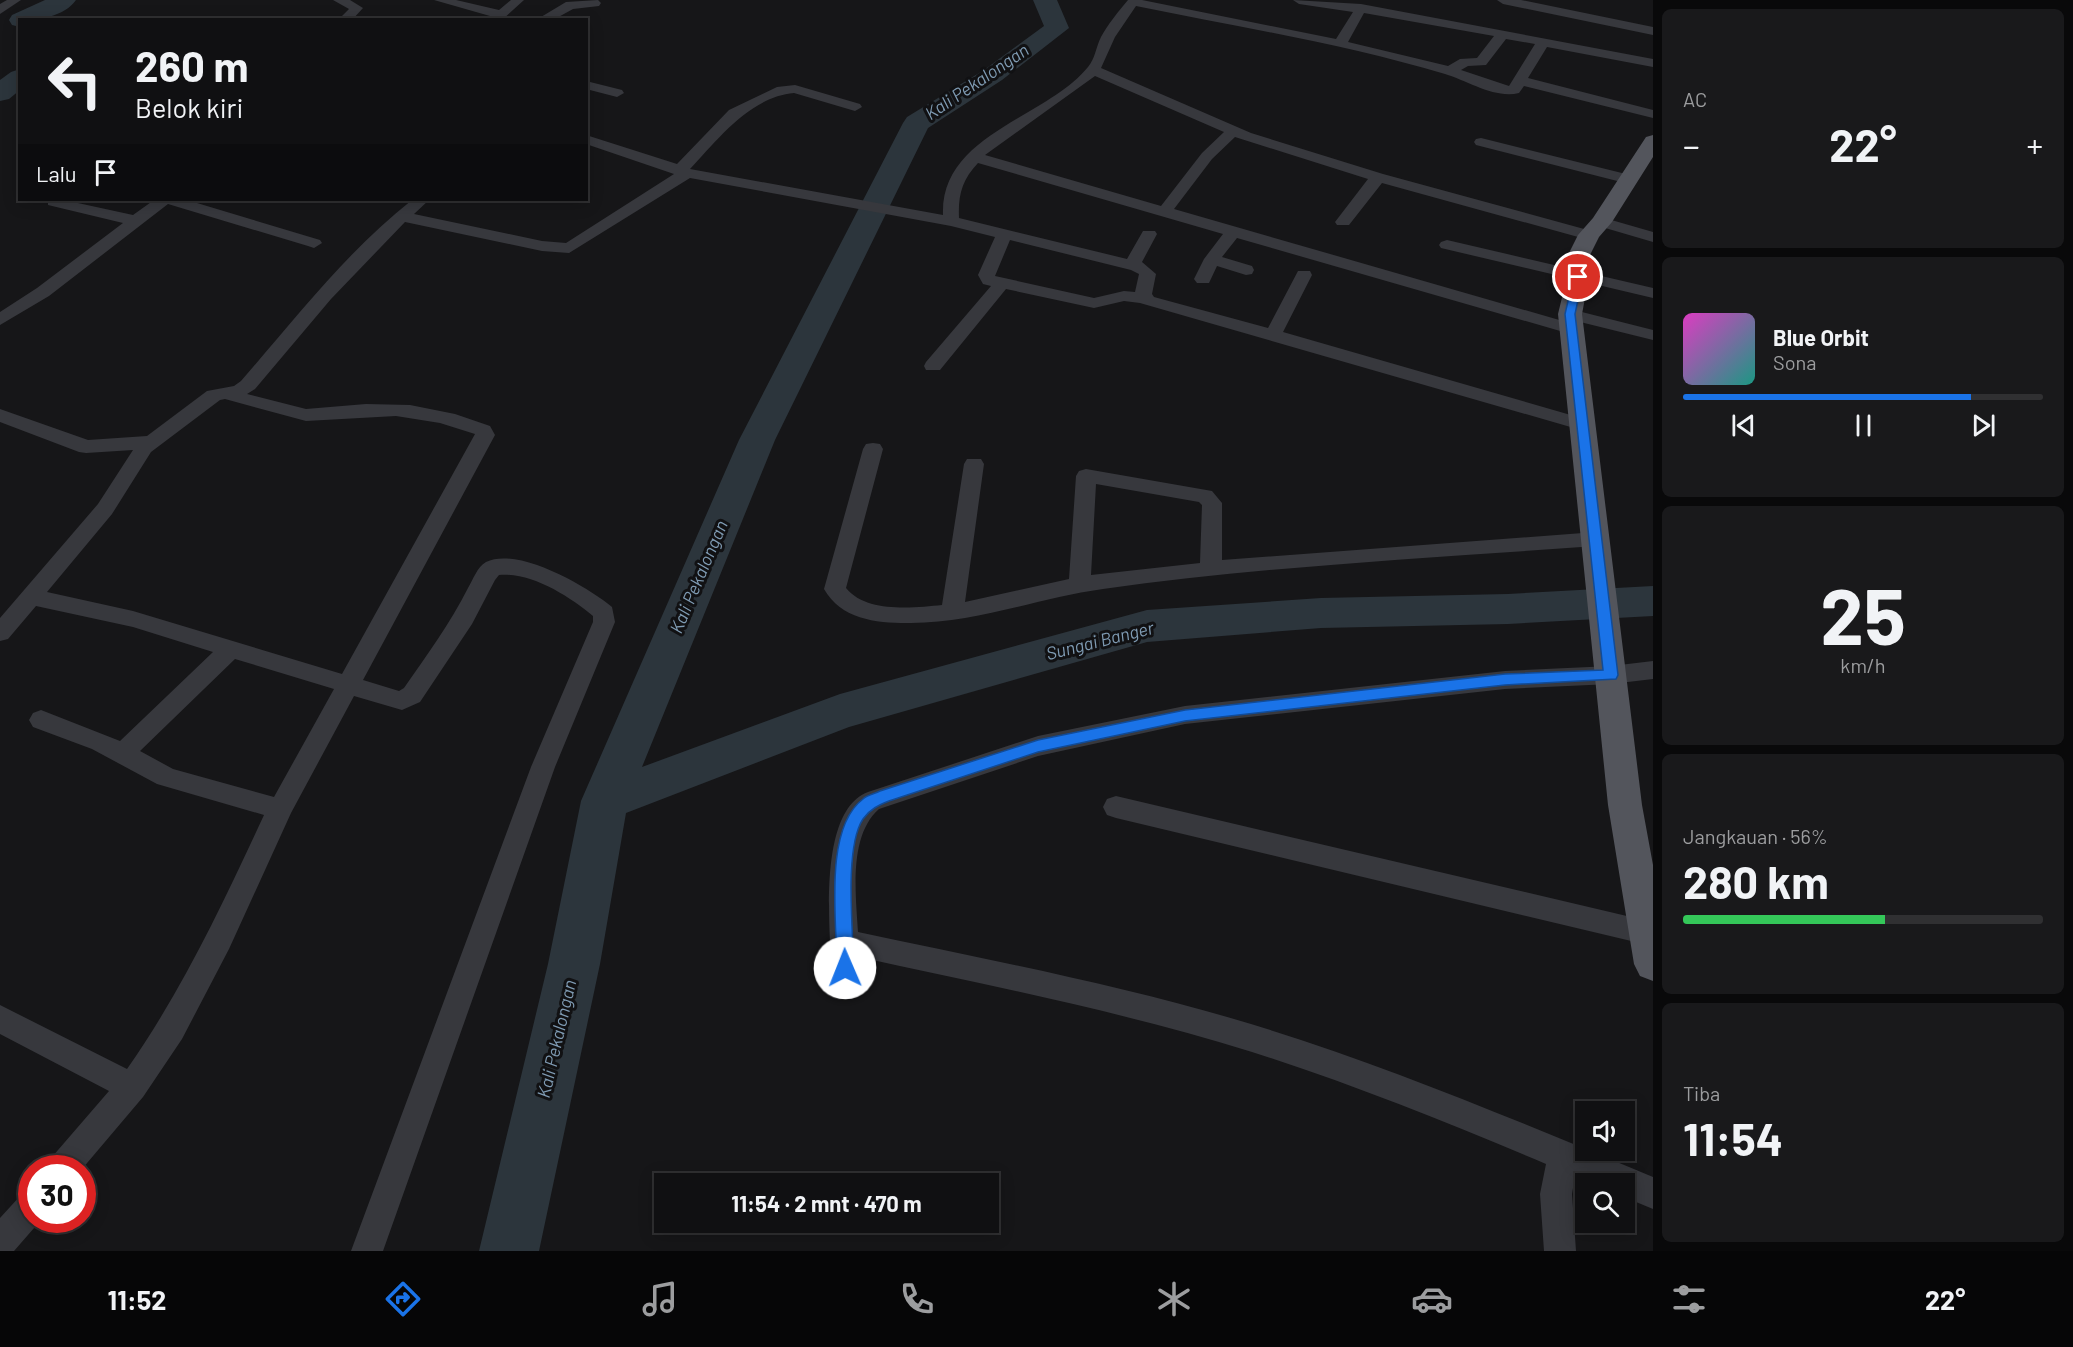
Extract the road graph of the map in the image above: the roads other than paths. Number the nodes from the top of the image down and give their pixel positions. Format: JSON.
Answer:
{"nodes":[{"id":1,"x":15,"y":0,"type":"edge"},
{"id":2,"x":339,"y":0,"type":"edge"},
{"id":3,"x":440,"y":0,"type":"edge"},
{"id":4,"x":518,"y":0,"type":"edge"},
{"id":5,"x":1305,"y":0,"type":"edge"},
{"id":6,"x":1503,"y":0,"type":"edge"},
{"id":7,"x":1134,"y":1,"type":"edge"},
{"id":8,"x":595,"y":3,"type":"dead end"},
{"id":9,"x":1361,"y":8,"type":"junction"},
{"id":10,"x":0,"y":10,"type":"edge"},
{"id":11,"x":497,"y":17,"type":"edge"},
{"id":12,"x":346,"y":18,"type":"edge"},
{"id":13,"x":546,"y":18,"type":"edge"},
{"id":14,"x":1653,"y":31,"type":"edge"},
{"id":15,"x":1502,"y":35,"type":"junction"},
{"id":16,"x":1544,"y":42,"type":"junction"},
{"id":17,"x":1340,"y":44,"type":"junction"},
{"id":18,"x":1653,"y":63,"type":"edge"},
{"id":19,"x":1093,"y":70,"type":"junction"},
{"id":20,"x":1450,"y":71,"type":"junction"},
{"id":21,"x":1522,"y":81,"type":"junction"},
{"id":22,"x":588,"y":86,"type":"edge"},
{"id":23,"x":617,"y":93,"type":"dead end"},
{"id":24,"x":855,"y":107,"type":"dead end"},
{"id":25,"x":1653,"y":114,"type":"edge"},
{"id":26,"x":1232,"y":132,"type":"junction"},
{"id":27,"x":588,"y":140,"type":"edge"},
{"id":28,"x":1481,"y":142,"type":"dead end"},
{"id":29,"x":1652,"y":144,"type":"edge"},
{"id":30,"x":975,"y":157,"type":"junction"},
{"id":31,"x":683,"y":172,"type":"junction"},
{"id":32,"x":1378,"y":177,"type":"junction"},
{"id":33,"x":1629,"y":179,"type":"junction"},
{"id":34,"x":162,"y":201,"type":"edge"},
{"id":35,"x":175,"y":201,"type":"edge"},
{"id":36,"x":420,"y":201,"type":"edge"},
{"id":37,"x":54,"y":202,"type":"dead end"},
{"id":38,"x":1164,"y":213,"type":"junction"},
{"id":39,"x":402,"y":216,"type":"junction"},
{"id":40,"x":136,"y":221,"type":"junction"},
{"id":41,"x":951,"y":221,"type":"junction"},
{"id":42,"x":1343,"y":222,"type":"dead end"},
{"id":43,"x":1595,"y":228,"type":"junction"},
{"id":44,"x":1233,"y":232,"type":"junction"},
{"id":45,"x":1149,"y":234,"type":"dead end"},
{"id":46,"x":1004,"y":235,"type":"junction"},
{"id":47,"x":1653,"y":237,"type":"edge"},
{"id":48,"x":314,"y":243,"type":"dead end"},
{"id":49,"x":1447,"y":244,"type":"dead end"},
{"id":50,"x":1212,"y":259,"type":"junction"},
{"id":51,"x":1133,"y":264,"type":"junction"},
{"id":52,"x":1246,"y":270,"type":"dead end"},
{"id":53,"x":1304,"y":275,"type":"dead end"},
{"id":54,"x":1578,"y":277,"type":"junction"},
{"id":55,"x":1203,"y":279,"type":"dead end"},
{"id":56,"x":1002,"y":283,"type":"junction"},
{"id":57,"x":1653,"y":293,"type":"edge"},
{"id":58,"x":1143,"y":298,"type":"junction"},
{"id":59,"x":0,"y":320,"type":"edge"},
{"id":60,"x":1572,"y":322,"type":"junction"},
{"id":61,"x":1273,"y":335,"type":"junction"},
{"id":62,"x":1653,"y":335,"type":"edge"},
{"id":63,"x":933,"y":366,"type":"dead end"},
{"id":64,"x":223,"y":392,"type":"junction"},
{"id":65,"x":0,"y":415,"type":"edge"},
{"id":66,"x":1581,"y":424,"type":"junction"},
{"id":67,"x":151,"y":442,"type":"junction"},
{"id":68,"x":873,"y":449,"type":"dead end"},
{"id":69,"x":974,"y":464,"type":"dead end"},
{"id":70,"x":1596,"y":538,"type":"junction"},
{"id":71,"x":1211,"y":568,"type":"junction"},
{"id":72,"x":1080,"y":584,"type":"junction"},
{"id":73,"x":29,"y":596,"type":"junction"},
{"id":74,"x":952,"y":613,"type":"junction"},
{"id":75,"x":0,"y":633,"type":"edge"},
{"id":76,"x":231,"y":649,"type":"junction"},
{"id":77,"x":1610,"y":660,"type":"junction"},
{"id":78,"x":1653,"y":670,"type":"edge"},
{"id":79,"x":347,"y":684,"type":"junction"},
{"id":80,"x":41,"y":720,"type":"dead end"},
{"id":81,"x":123,"y":753,"type":"junction"},
{"id":82,"x":1116,"y":807,"type":"dead end"},
{"id":83,"x":280,"y":810,"type":"junction"},
{"id":84,"x":1650,"y":949,"type":"edge"},
{"id":85,"x":0,"y":1020,"type":"edge"},
{"id":86,"x":132,"y":1087,"type":"junction"},
{"id":87,"x":74,"y":1155,"type":"edge"},
{"id":88,"x":1563,"y":1155,"type":"junction"},
{"id":89,"x":1653,"y":1193,"type":"edge"},
{"id":90,"x":18,"y":1222,"type":"edge"},
{"id":91,"x":0,"y":1242,"type":"edge"},
{"id":92,"x":367,"y":1251,"type":"edge"},
{"id":93,"x":1560,"y":1251,"type":"edge"}],
"edges":[{"from":1,"to":10,"type":"street"},
{"from":2,"to":12,"type":"street"},
{"from":3,"to":11,"type":"street"},
{"from":4,"to":11,"type":"street"},
{"from":5,"to":9,"type":"street"},
{"from":6,"to":14,"type":"street"},
{"from":7,"to":17,"type":"street"},
{"from":7,"to":19,"type":"street"},
{"from":8,"to":13,"type":"street"},
{"from":9,"to":15,"type":"street"},
{"from":9,"to":17,"type":"street"},
{"from":15,"to":16,"type":"street"},
{"from":15,"to":20,"type":"street"},
{"from":16,"to":18,"type":"street"},
{"from":16,"to":21,"type":"street"},
{"from":17,"to":20,"type":"street"},
{"from":19,"to":26,"type":"street"},
{"from":19,"to":30,"type":"street"},
{"from":20,"to":21,"type":"street"},
{"from":21,"to":25,"type":"street"},
{"from":22,"to":23,"type":"street"},
{"from":24,"to":31,"type":"street"},
{"from":26,"to":32,"type":"street"},
{"from":26,"to":38,"type":"street"},
{"from":27,"to":31,"type":"street"},
{"from":28,"to":33,"type":"street"},
{"from":29,"to":33,"type":"main road"},
{"from":30,"to":38,"type":"street"},
{"from":30,"to":41,"type":"street"},
{"from":31,"to":39,"type":"street"},
{"from":31,"to":41,"type":"street"},
{"from":32,"to":42,"type":"street"},
{"from":32,"to":43,"type":"street"},
{"from":33,"to":43,"type":"main road"},
{"from":34,"to":40,"type":"street"},
{"from":35,"to":48,"type":"street"},
{"from":36,"to":39,"type":"street"},
{"from":37,"to":40,"type":"street"},
{"from":38,"to":44,"type":"street"},
{"from":39,"to":64,"type":"street"},
{"from":40,"to":59,"type":"street"},
{"from":41,"to":46,"type":"street"},
{"from":43,"to":47,"type":"street"},
{"from":43,"to":54,"type":"main road"},
{"from":44,"to":50,"type":"street"},
{"from":44,"to":60,"type":"street"},
{"from":45,"to":51,"type":"street"},
{"from":46,"to":51,"type":"street"},
{"from":46,"to":56,"type":"street"},
{"from":49,"to":54,"type":"street"},
{"from":50,"to":52,"type":"street"},
{"from":50,"to":55,"type":"street"},
{"from":51,"to":58,"type":"street"},
{"from":53,"to":61,"type":"street"},
{"from":54,"to":57,"type":"street"},
{"from":54,"to":60,"type":"main road"},
{"from":56,"to":58,"type":"street"},
{"from":56,"to":63,"type":"street"},
{"from":58,"to":61,"type":"street"},
{"from":60,"to":62,"type":"street"},
{"from":60,"to":66,"type":"main road"},
{"from":61,"to":66,"type":"street"},
{"from":64,"to":67,"type":"street"},
{"from":64,"to":79,"type":"street"},
{"from":65,"to":67,"type":"street"},
{"from":66,"to":70,"type":"main road"},
{"from":67,"to":73,"type":"street"},
{"from":68,"to":74,"type":"street"},
{"from":69,"to":74,"type":"street"},
{"from":70,"to":71,"type":"street"},
{"from":70,"to":77,"type":"main road"},
{"from":71,"to":72,"type":"street"},
{"from":71,"to":72,"type":"street"},
{"from":72,"to":74,"type":"street"},
{"from":73,"to":75,"type":"street"},
{"from":73,"to":76,"type":"street"},
{"from":76,"to":79,"type":"street"},
{"from":76,"to":81,"type":"street"},
{"from":77,"to":78,"type":"street"},
{"from":77,"to":84,"type":"main road"},
{"from":77,"to":88,"type":"street"},
{"from":79,"to":83,"type":"street"},
{"from":79,"to":92,"type":"street"},
{"from":80,"to":81,"type":"street"},
{"from":81,"to":83,"type":"street"},
{"from":82,"to":84,"type":"street"},
{"from":83,"to":86,"type":"street"},
{"from":85,"to":86,"type":"street"},
{"from":86,"to":87,"type":"street"},
{"from":88,"to":89,"type":"street"},
{"from":88,"to":93,"type":"street"},
{"from":90,"to":91,"type":"street"}]}
